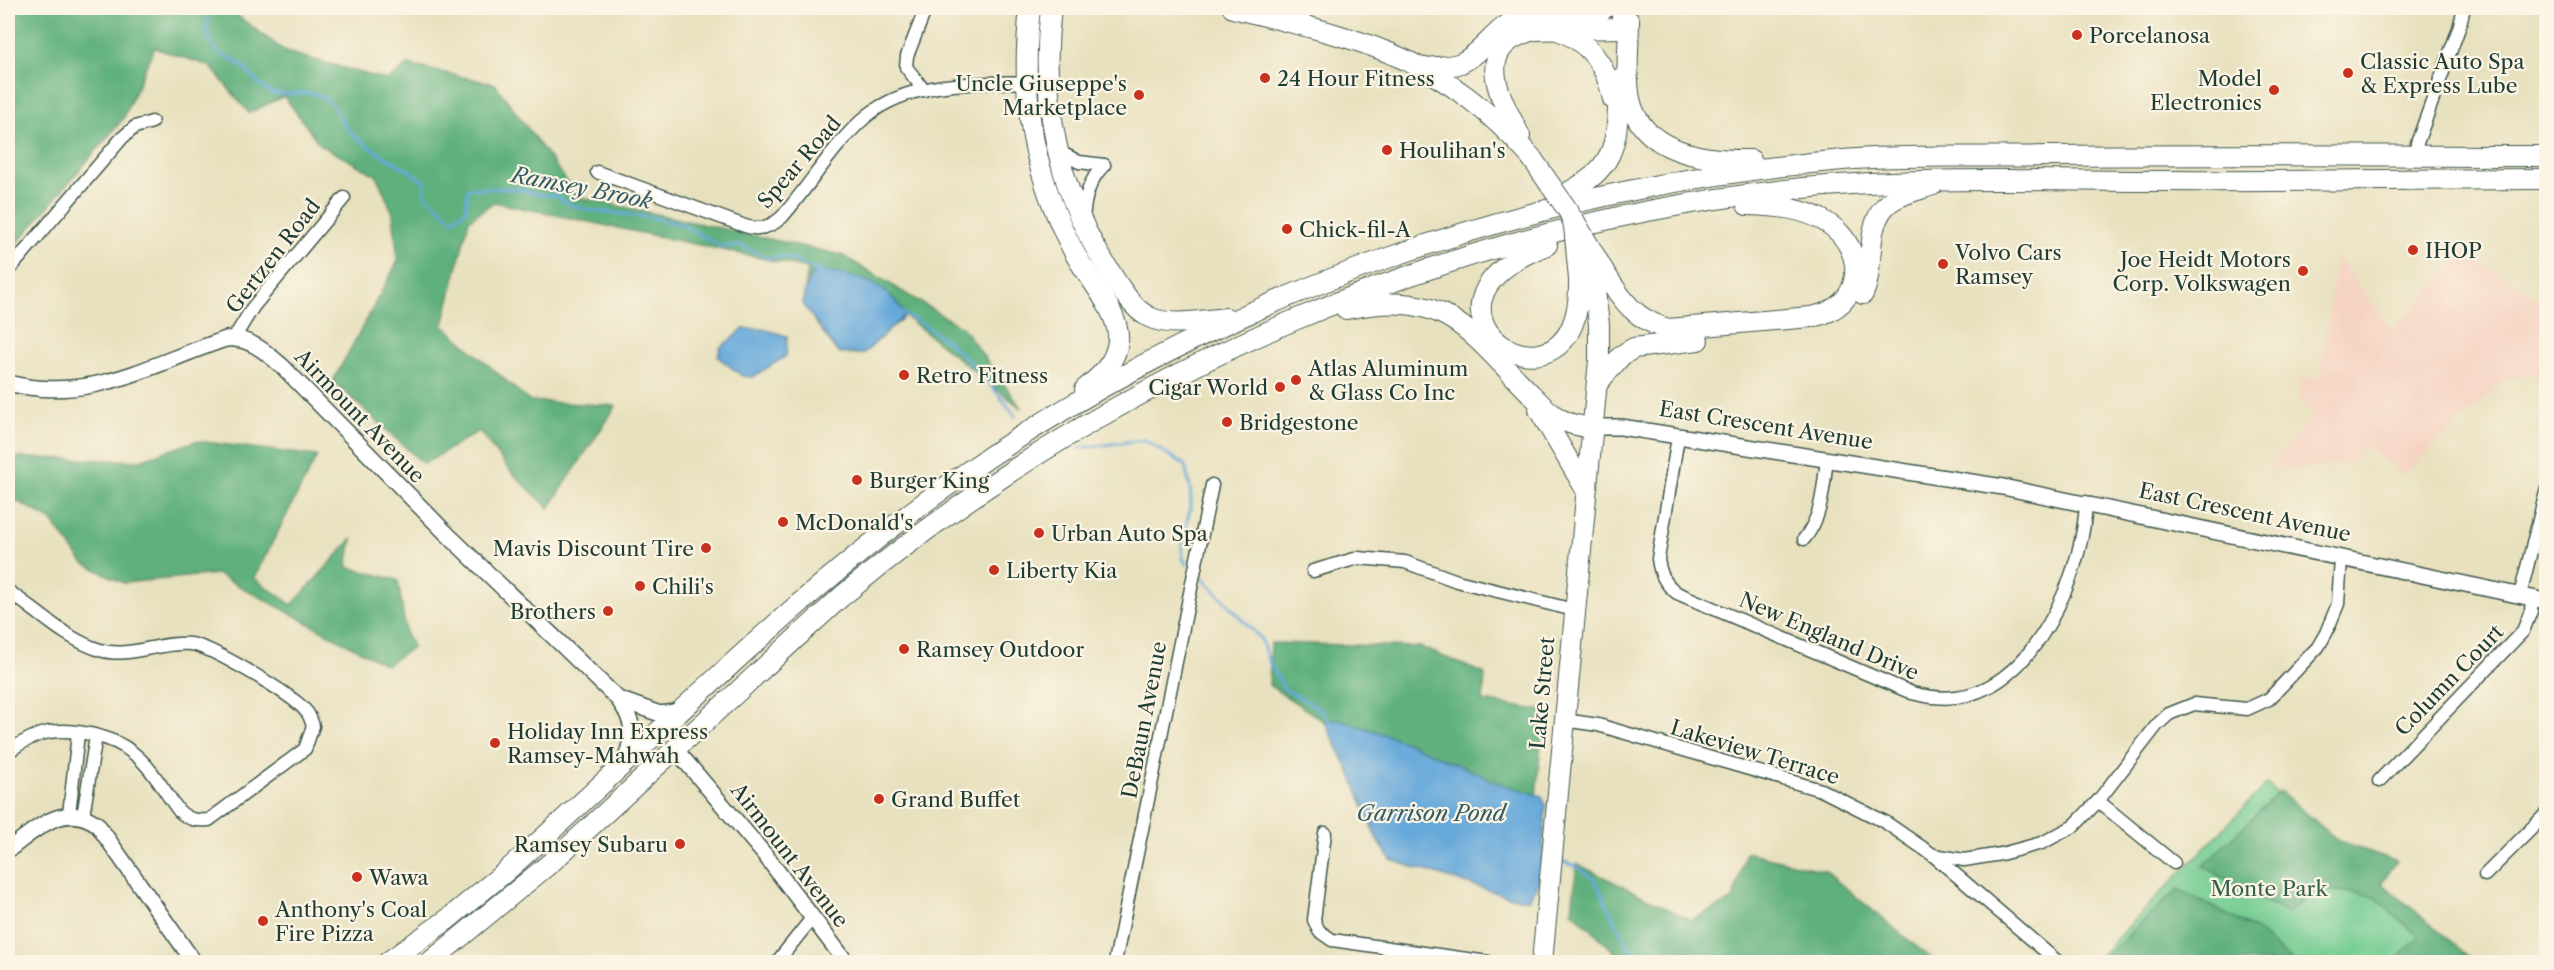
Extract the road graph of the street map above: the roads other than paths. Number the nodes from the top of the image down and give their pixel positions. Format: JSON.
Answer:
{"nodes":[{"id":1,"x":926,"y":8,"type":"edge"},
{"id":2,"x":1030,"y":8,"type":"edge"},
{"id":3,"x":1233,"y":8,"type":"edge"},
{"id":4,"x":1605,"y":8,"type":"edge"},
{"id":5,"x":2464,"y":8,"type":"edge"},
{"id":6,"x":1052,"y":9,"type":"edge"},
{"id":7,"x":1625,"y":16,"type":"edge"},
{"id":8,"x":1555,"y":28,"type":"junction"},
{"id":9,"x":1424,"y":68,"type":"junction"},
{"id":10,"x":1048,"y":81,"type":"junction"},
{"id":11,"x":1027,"y":82,"type":"junction"},
{"id":12,"x":924,"y":90,"type":"junction"},
{"id":13,"x":1616,"y":117,"type":"junction"},
{"id":14,"x":152,"y":122,"type":"dead end"},
{"id":15,"x":1058,"y":151,"type":"junction"},
{"id":16,"x":2416,"y":156,"type":"junction"},
{"id":17,"x":2547,"y":156,"type":"edge"},
{"id":18,"x":1531,"y":157,"type":"junction"},
{"id":19,"x":1850,"y":159,"type":"junction"},
{"id":20,"x":597,"y":171,"type":"dead end"},
{"id":21,"x":1948,"y":179,"type":"junction"},
{"id":22,"x":2547,"y":179,"type":"edge"},
{"id":23,"x":344,"y":198,"type":"dead end"},
{"id":24,"x":1693,"y":203,"type":"junction"},
{"id":25,"x":1621,"y":217,"type":"junction"},
{"id":26,"x":1513,"y":219,"type":"junction"},
{"id":27,"x":1574,"y":220,"type":"junction"},
{"id":28,"x":1083,"y":222,"type":"junction"},
{"id":29,"x":8,"y":271,"type":"edge"},
{"id":30,"x":1592,"y":275,"type":"junction"},
{"id":31,"x":1247,"y":315,"type":"junction"},
{"id":32,"x":1293,"y":320,"type":"junction"},
{"id":33,"x":234,"y":338,"type":"junction"},
{"id":34,"x":8,"y":383,"type":"edge"},
{"id":35,"x":1597,"y":384,"type":"junction"},
{"id":36,"x":1530,"y":394,"type":"junction"},
{"id":37,"x":1046,"y":421,"type":"junction"},
{"id":38,"x":1593,"y":427,"type":"junction"},
{"id":39,"x":1678,"y":436,"type":"junction"},
{"id":40,"x":1827,"y":459,"type":"junction"},
{"id":41,"x":1212,"y":485,"type":"dead end"},
{"id":42,"x":1586,"y":490,"type":"junction"},
{"id":43,"x":2547,"y":492,"type":"edge"},
{"id":44,"x":2086,"y":502,"type":"junction"},
{"id":45,"x":1804,"y":539,"type":"dead end"},
{"id":46,"x":2341,"y":559,"type":"junction"},
{"id":47,"x":1313,"y":571,"type":"dead end"},
{"id":48,"x":8,"y":591,"type":"edge"},
{"id":49,"x":2533,"y":598,"type":"edge"},
{"id":50,"x":1574,"y":610,"type":"junction"},
{"id":51,"x":618,"y":699,"type":"junction"},
{"id":52,"x":683,"y":711,"type":"junction"},
{"id":53,"x":1564,"y":720,"type":"junction"},
{"id":54,"x":78,"y":734,"type":"junction"},
{"id":55,"x":96,"y":736,"type":"junction"},
{"id":56,"x":675,"y":749,"type":"junction"},
{"id":57,"x":8,"y":752,"type":"edge"},
{"id":58,"x":624,"y":766,"type":"junction"},
{"id":59,"x":2379,"y":781,"type":"dead end"},
{"id":60,"x":2098,"y":801,"type":"junction"},
{"id":61,"x":2547,"y":814,"type":"edge"},
{"id":62,"x":76,"y":815,"type":"junction"},
{"id":63,"x":1325,"y":833,"type":"dead end"},
{"id":64,"x":8,"y":850,"type":"edge"},
{"id":65,"x":1933,"y":855,"type":"junction"},
{"id":66,"x":2175,"y":863,"type":"dead end"},
{"id":67,"x":2485,"y":875,"type":"dead end"},
{"id":68,"x":813,"y":917,"type":"junction"},
{"id":69,"x":194,"y":963,"type":"edge"},
{"id":70,"x":388,"y":963,"type":"edge"},
{"id":71,"x":430,"y":963,"type":"edge"},
{"id":72,"x":777,"y":963,"type":"edge"},
{"id":73,"x":846,"y":963,"type":"edge"},
{"id":74,"x":1115,"y":963,"type":"edge"},
{"id":75,"x":1488,"y":963,"type":"edge"},
{"id":76,"x":1542,"y":963,"type":"edge"},
{"id":77,"x":2058,"y":963,"type":"edge"}],
"edges":[{"from":1,"to":12,"type":"street"},
{"from":2,"to":11,"type":"main road"},
{"from":3,"to":9,"type":"main road"},
{"from":4,"to":9,"type":"main road"},
{"from":5,"to":16,"type":"street"},
{"from":6,"to":10,"type":"main road"},
{"from":7,"to":8,"type":"main road"},
{"from":7,"to":13,"type":"main road"},
{"from":7,"to":19,"type":"main road"},
{"from":8,"to":13,"type":"main road"},
{"from":8,"to":18,"type":"main road"},
{"from":9,"to":18,"type":"main road"},
{"from":10,"to":11,"type":"street","name":"Spear Road"},
{"from":10,"to":15,"type":"main road"},
{"from":11,"to":12,"type":"street","name":"Spear Road"},
{"from":11,"to":37,"type":"main road"},
{"from":12,"to":20,"type":"street","name":"Spear Road"},
{"from":13,"to":26,"type":"main road"},
{"from":14,"to":29,"type":"street"},
{"from":15,"to":28,"type":"main road"},
{"from":15,"to":28,"type":"street"},
{"from":16,"to":17,"type":"main road"},
{"from":16,"to":19,"type":"main road"},
{"from":18,"to":27,"type":"main road","bridge":true},
{"from":19,"to":26,"type":"main road"},
{"from":21,"to":22,"type":"main road"},
{"from":21,"to":24,"type":"main road"},
{"from":21,"to":35,"type":"main road"},
{"from":23,"to":33,"type":"street","name":"Gertzen Road"},
{"from":24,"to":25,"type":"main road"},
{"from":24,"to":30,"type":"main road"},
{"from":25,"to":30,"type":"main road"},
{"from":25,"to":32,"type":"main road"},
{"from":26,"to":31,"type":"main road"},
{"from":27,"to":30,"type":"main road","bridge":true},
{"from":27,"to":30,"type":"main road","bridge":true},
{"from":28,"to":31,"type":"main road"},
{"from":30,"to":35,"type":"main road"},
{"from":31,"to":37,"type":"main road"},
{"from":32,"to":36,"type":"main road"},
{"from":32,"to":56,"type":"main road"},
{"from":33,"to":34,"type":"street"},
{"from":33,"to":51,"type":"street","name":"Airmount Avenue"},
{"from":35,"to":38,"type":"main road"},
{"from":36,"to":38,"type":"main road"},
{"from":36,"to":42,"type":"main road"},
{"from":37,"to":52,"type":"main road"},
{"from":38,"to":39,"type":"street","name":"East Crescent Avenue"},
{"from":38,"to":42,"type":"main road","name":"Lake Street"},
{"from":39,"to":40,"type":"street","name":"East Crescent Avenue"},
{"from":39,"to":44,"type":"street","name":"New England Drive"},
{"from":40,"to":44,"type":"street","name":"East Crescent Avenue"},
{"from":40,"to":45,"type":"street"},
{"from":41,"to":74,"type":"street","name":"DeBaun Avenue"},
{"from":42,"to":50,"type":"main road","name":"Lake Street"},
{"from":43,"to":49,"type":"street","name":"Column Court"},
{"from":44,"to":46,"type":"street","name":"East Crescent Avenue"},
{"from":46,"to":49,"type":"street","name":"East Crescent Avenue"},
{"from":46,"to":60,"type":"street","name":"Lakeview Terrace"},
{"from":47,"to":50,"type":"street"},
{"from":48,"to":55,"type":"street"},
{"from":49,"to":59,"type":"street","name":"Column Court"},
{"from":50,"to":53,"type":"main road","name":"Lake Street"},
{"from":51,"to":52,"type":"street","name":"Airmount Avenue"},
{"from":51,"to":58,"type":"street","name":"Airmount Avenue"},
{"from":52,"to":58,"type":"main road"},
{"from":53,"to":65,"type":"street","name":"Lakeview Terrace"},
{"from":53,"to":76,"type":"main road","name":"Lake Street"},
{"from":54,"to":55,"type":"street"},
{"from":54,"to":57,"type":"street"},
{"from":54,"to":62,"type":"street"},
{"from":55,"to":62,"type":"street"},
{"from":56,"to":68,"type":"street","name":"Airmount Avenue"},
{"from":56,"to":71,"type":"main road"},
{"from":58,"to":70,"type":"main road"},
{"from":60,"to":65,"type":"street","name":"Lakeview Terrace"},
{"from":60,"to":66,"type":"street"},
{"from":61,"to":67,"type":"street"},
{"from":62,"to":64,"type":"street"},
{"from":62,"to":69,"type":"street"},
{"from":63,"to":75,"type":"street"},
{"from":65,"to":77,"type":"street"},
{"from":68,"to":72,"type":"street"},
{"from":68,"to":73,"type":"street","name":"Airmount Avenue"}]}
